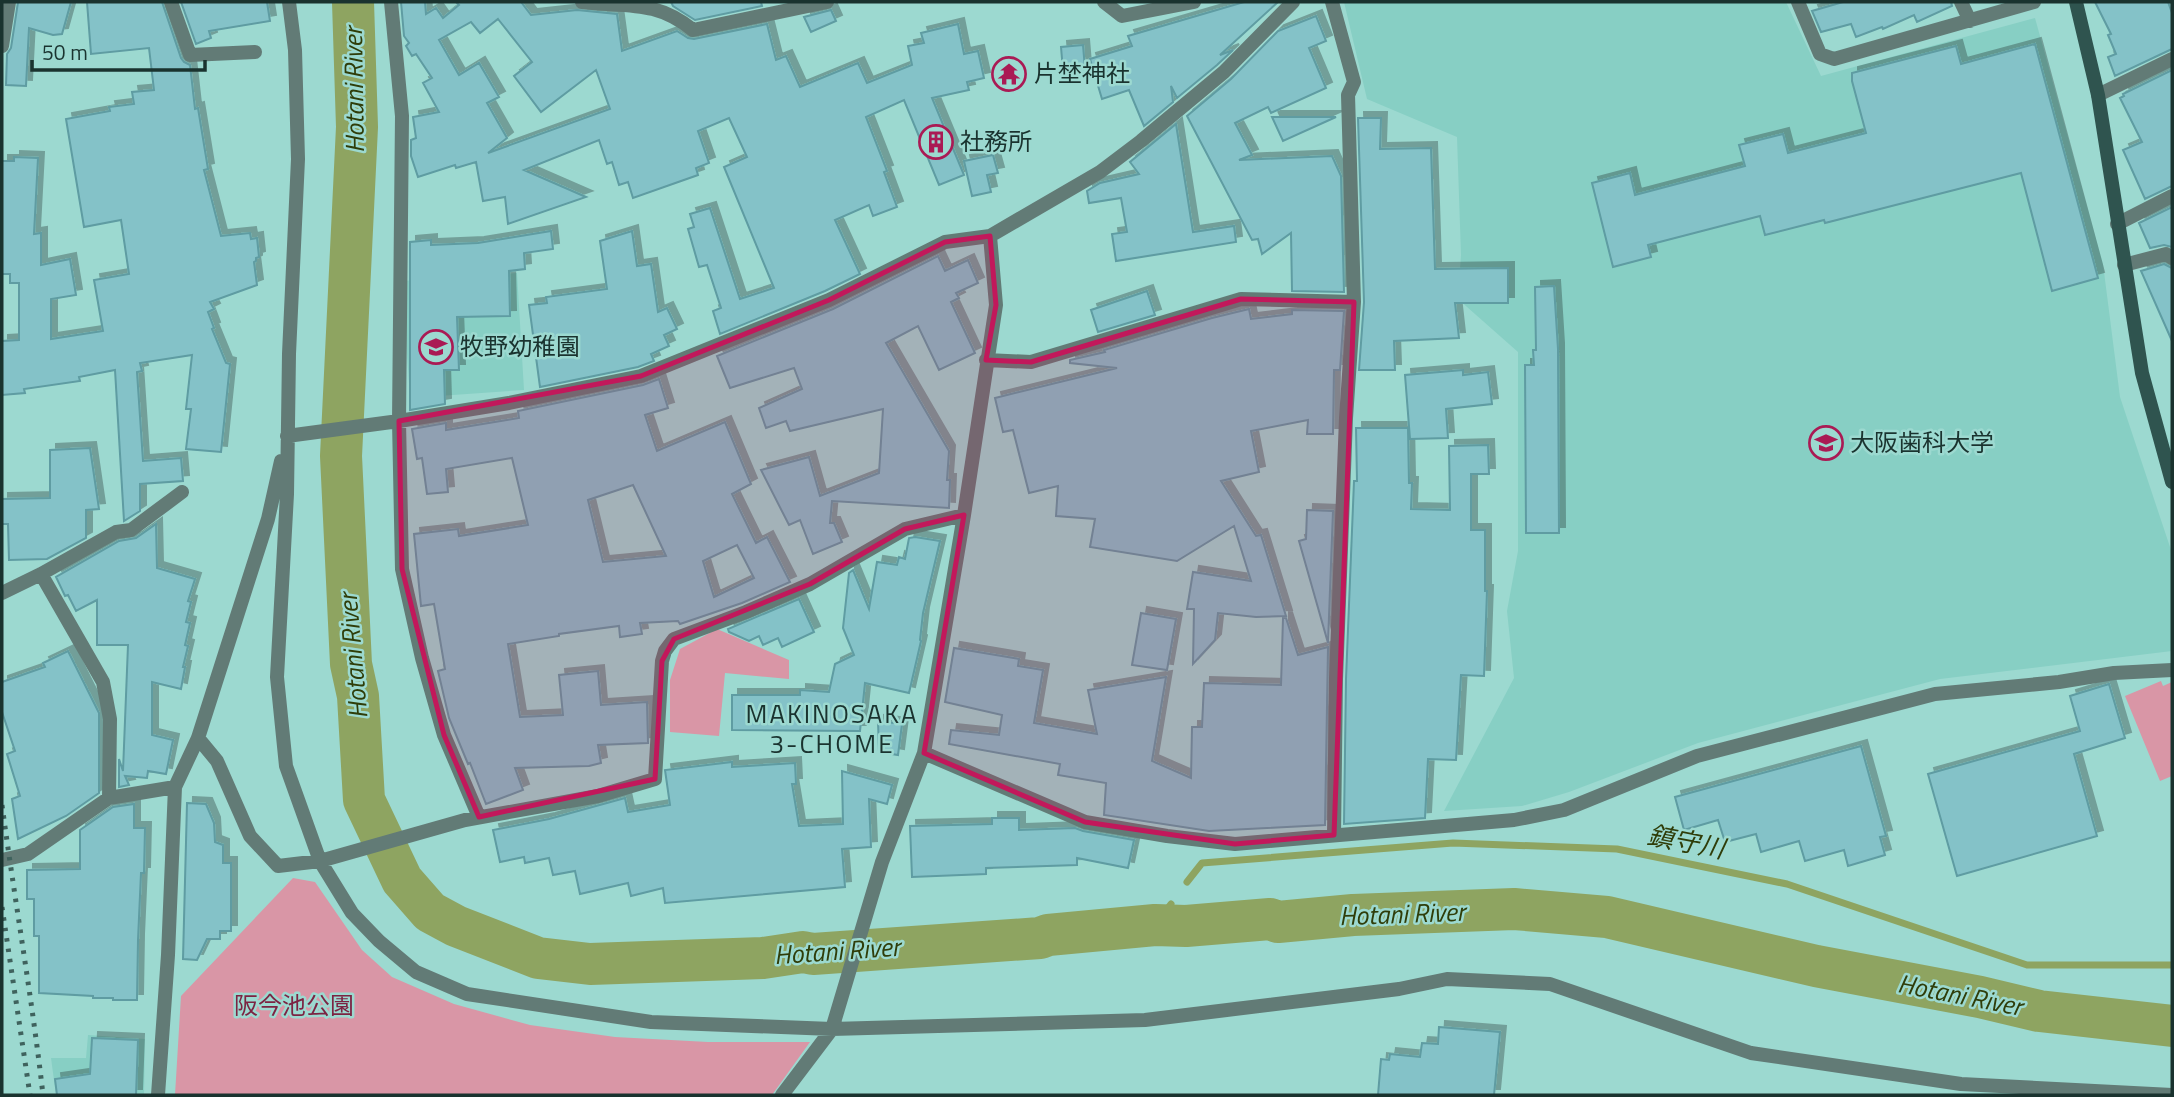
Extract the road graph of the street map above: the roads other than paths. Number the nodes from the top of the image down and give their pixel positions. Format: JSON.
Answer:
{"nodes":[{"id":1,"x":9,"y":2,"type":"edge"},
{"id":2,"x":171,"y":2,"type":"edge"},
{"id":3,"x":289,"y":2,"type":"edge"},
{"id":4,"x":391,"y":2,"type":"edge"},
{"id":5,"x":583,"y":2,"type":"edge"},
{"id":6,"x":827,"y":2,"type":"edge"},
{"id":7,"x":1104,"y":2,"type":"edge"},
{"id":8,"x":1194,"y":2,"type":"edge"},
{"id":9,"x":1293,"y":2,"type":"edge"},
{"id":10,"x":1332,"y":2,"type":"edge"},
{"id":11,"x":1798,"y":2,"type":"edge"},
{"id":12,"x":1961,"y":2,"type":"edge"},
{"id":13,"x":2034,"y":2,"type":"edge"},
{"id":14,"x":2076,"y":2,"type":"edge"},
{"id":15,"x":1970,"y":21,"type":"junction"},
{"id":16,"x":2,"y":46,"type":"edge"},
{"id":17,"x":255,"y":52,"type":"dead end"},
{"id":18,"x":2172,"y":59,"type":"edge"},
{"id":19,"x":2098,"y":95,"type":"junction"},
{"id":20,"x":2172,"y":196,"type":"edge"},
{"id":21,"x":2117,"y":224,"type":"junction"},
{"id":22,"x":990,"y":236,"type":"junction"},
{"id":23,"x":2172,"y":258,"type":"edge"},
{"id":24,"x":2124,"y":265,"type":"junction"},
{"id":25,"x":1354,"y":302,"type":"junction"},
{"id":26,"x":986,"y":360,"type":"junction"},
{"id":27,"x":396,"y":422,"type":"junction"},
{"id":28,"x":293,"y":435,"type":"junction"},
{"id":29,"x":2172,"y":482,"type":"edge"},
{"id":30,"x":182,"y":492,"type":"dead end"},
{"id":31,"x":964,"y":515,"type":"junction"},
{"id":32,"x":41,"y":574,"type":"junction"},
{"id":33,"x":2,"y":593,"type":"edge"},
{"id":34,"x":2172,"y":670,"type":"edge"},
{"id":35,"x":198,"y":738,"type":"junction"},
{"id":36,"x":924,"y":753,"type":"junction"},
{"id":37,"x":175,"y":787,"type":"junction"},
{"id":38,"x":109,"y":798,"type":"junction"},
{"id":39,"x":472,"y":818,"type":"junction"},
{"id":40,"x":1334,"y":835,"type":"junction"},
{"id":41,"x":2,"y":860,"type":"edge"},
{"id":42,"x":320,"y":861,"type":"junction"},
{"id":43,"x":832,"y":1029,"type":"junction"},
{"id":44,"x":158,"y":1095,"type":"edge"},
{"id":45,"x":782,"y":1095,"type":"edge"},
{"id":46,"x":2172,"y":1095,"type":"edge"}],
"edges":[{"from":1,"to":16,"type":"street"},
{"from":2,"to":17,"type":"street"},
{"from":3,"to":28,"type":"street"},
{"from":4,"to":27,"type":"street"},
{"from":5,"to":6,"type":"street"},
{"from":7,"to":8,"type":"street"},
{"from":9,"to":22,"type":"street"},
{"from":10,"to":25,"type":"street"},
{"from":11,"to":15,"type":"street"},
{"from":12,"to":15,"type":"street"},
{"from":13,"to":15,"type":"street"},
{"from":14,"to":19,"type":"street"},
{"from":18,"to":19,"type":"street"},
{"from":19,"to":21,"type":"street"},
{"from":20,"to":21,"type":"street"},
{"from":21,"to":24,"type":"street"},
{"from":22,"to":26,"type":"street"},
{"from":22,"to":27,"type":"street"},
{"from":23,"to":24,"type":"street"},
{"from":24,"to":29,"type":"street"},
{"from":25,"to":26,"type":"street"},
{"from":25,"to":40,"type":"street"},
{"from":26,"to":31,"type":"street"},
{"from":27,"to":28,"type":"street"},
{"from":27,"to":39,"type":"street"},
{"from":28,"to":35,"type":"street"},
{"from":28,"to":42,"type":"street"},
{"from":30,"to":32,"type":"street"},
{"from":31,"to":36,"type":"street"},
{"from":31,"to":39,"type":"street"},
{"from":32,"to":33,"type":"street"},
{"from":32,"to":38,"type":"street"},
{"from":34,"to":40,"type":"street"},
{"from":35,"to":37,"type":"street"},
{"from":35,"to":42,"type":"street"},
{"from":36,"to":40,"type":"street"},
{"from":36,"to":43,"type":"street"},
{"from":37,"to":38,"type":"street"},
{"from":37,"to":44,"type":"street"},
{"from":38,"to":41,"type":"street"},
{"from":39,"to":42,"type":"street"},
{"from":42,"to":43,"type":"street"},
{"from":43,"to":45,"type":"street"},
{"from":43,"to":46,"type":"street"}]}
